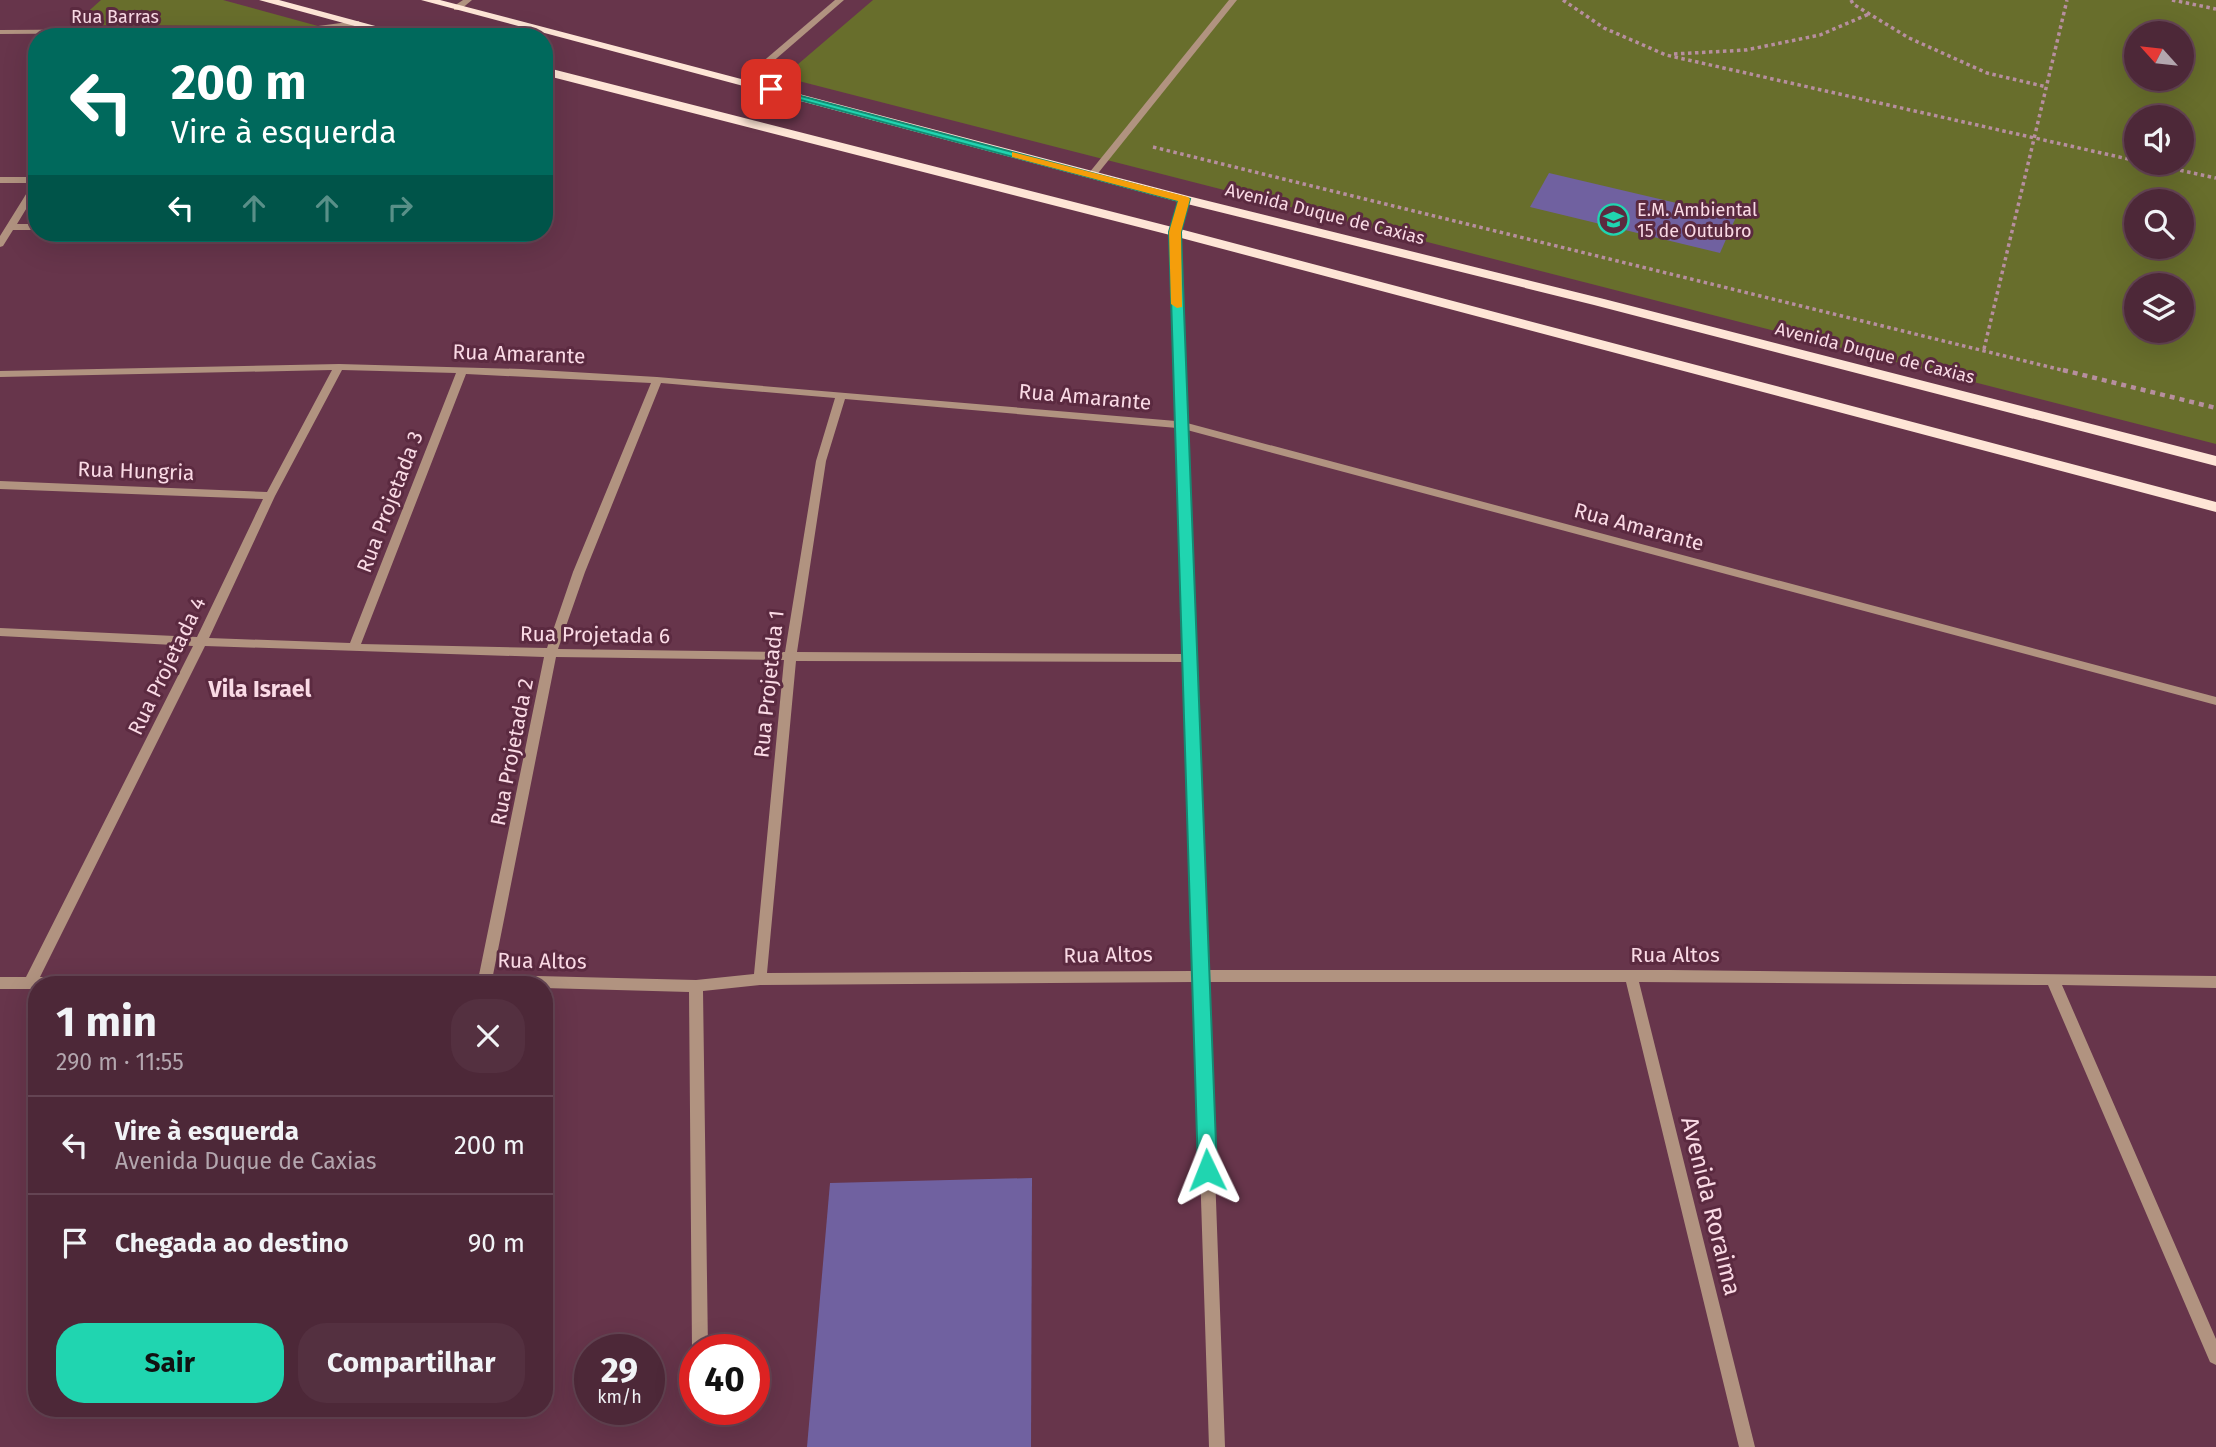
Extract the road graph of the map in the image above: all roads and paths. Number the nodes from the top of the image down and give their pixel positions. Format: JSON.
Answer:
{"nodes":[{"id":1,"x":265,"y":0,"type":"edge"},
{"id":2,"x":427,"y":0,"type":"edge"},
{"id":3,"x":840,"y":0,"type":"edge"},
{"id":4,"x":1233,"y":0,"type":"edge"},
{"id":5,"x":1563,"y":0,"type":"edge"},
{"id":6,"x":1851,"y":0,"type":"edge"},
{"id":7,"x":2067,"y":0,"type":"edge"},
{"id":8,"x":2172,"y":0,"type":"edge"},
{"id":9,"x":462,"y":4,"type":"edge"},
{"id":10,"x":2216,"y":9,"type":"edge"},
{"id":11,"x":1869,"y":14,"type":"junction"},
{"id":12,"x":356,"y":23,"type":"junction"},
{"id":13,"x":318,"y":28,"type":"edge"},
{"id":14,"x":375,"y":28,"type":"edge"},
{"id":15,"x":549,"y":28,"type":"edge"},
{"id":16,"x":553,"y":29,"type":"edge"},
{"id":17,"x":0,"y":32,"type":"edge"},
{"id":18,"x":28,"y":33,"type":"edge"},
{"id":19,"x":1666,"y":55,"type":"junction"},
{"id":20,"x":553,"y":73,"type":"edge"},
{"id":21,"x":744,"y":82,"type":"junction"},
{"id":22,"x":2047,"y":87,"type":"junction"},
{"id":23,"x":2036,"y":139,"type":"junction"},
{"id":24,"x":1121,"y":140,"type":"junction"},
{"id":25,"x":2124,"y":158,"type":"edge"},
{"id":26,"x":2194,"y":173,"type":"edge"},
{"id":27,"x":1092,"y":175,"type":"junction"},
{"id":28,"x":2216,"y":178,"type":"edge"},
{"id":29,"x":0,"y":180,"type":"edge"},
{"id":30,"x":28,"y":182,"type":"edge"},
{"id":31,"x":28,"y":198,"type":"edge"},
{"id":32,"x":1184,"y":199,"type":"junction"},
{"id":33,"x":12,"y":227,"type":"junction"},
{"id":34,"x":28,"y":227,"type":"edge"},
{"id":35,"x":1175,"y":232,"type":"junction"},
{"id":36,"x":0,"y":244,"type":"edge"},
{"id":37,"x":1984,"y":349,"type":"junction"},
{"id":38,"x":339,"y":367,"type":"junction"},
{"id":39,"x":462,"y":371,"type":"junction"},
{"id":40,"x":0,"y":374,"type":"edge"},
{"id":41,"x":657,"y":380,"type":"junction"},
{"id":42,"x":841,"y":396,"type":"junction"},
{"id":43,"x":2216,"y":408,"type":"edge"},
{"id":44,"x":1182,"y":425,"type":"junction"},
{"id":45,"x":2216,"y":461,"type":"edge"},
{"id":46,"x":0,"y":485,"type":"edge"},
{"id":47,"x":270,"y":496,"type":"junction"},
{"id":48,"x":2216,"y":507,"type":"edge"},
{"id":49,"x":0,"y":632,"type":"edge"},
{"id":50,"x":200,"y":644,"type":"junction"},
{"id":51,"x":355,"y":647,"type":"junction"},
{"id":52,"x":551,"y":653,"type":"junction"},
{"id":53,"x":790,"y":657,"type":"junction"},
{"id":54,"x":1189,"y":658,"type":"junction"},
{"id":55,"x":2216,"y":701,"type":"edge"},
{"id":56,"x":1200,"y":975,"type":"junction"},
{"id":57,"x":1631,"y":975,"type":"junction"},
{"id":58,"x":34,"y":976,"type":"edge"},
{"id":59,"x":486,"y":976,"type":"edge"},
{"id":60,"x":760,"y":979,"type":"junction"},
{"id":61,"x":2052,"y":979,"type":"junction"},
{"id":62,"x":2216,"y":982,"type":"edge"},
{"id":63,"x":0,"y":983,"type":"edge"},
{"id":64,"x":28,"y":983,"type":"edge"},
{"id":65,"x":553,"y":983,"type":"edge"},
{"id":66,"x":696,"y":986,"type":"junction"},
{"id":67,"x":700,"y":1334,"type":"edge"},
{"id":68,"x":2216,"y":1357,"type":"edge"},
{"id":69,"x":1217,"y":1447,"type":"edge"},
{"id":70,"x":1747,"y":1447,"type":"edge"}],
"edges":[{"from":1,"to":12,"type":"main road"},
{"from":2,"to":9,"type":"main road","name":"Avenida Duque de Caxias"},
{"from":3,"to":21,"type":"street"},
{"from":4,"to":24,"type":"street"},
{"from":5,"to":19,"type":"path"},
{"from":6,"to":11,"type":"path"},
{"from":7,"to":22,"type":"path"},
{"from":8,"to":10,"type":"path"},
{"from":9,"to":15,"type":"main road","name":"Avenida Duque de Caxias"},
{"from":11,"to":19,"type":"path"},
{"from":11,"to":22,"type":"path"},
{"from":12,"to":13,"type":"street","name":"Rua Barras"},
{"from":12,"to":14,"type":"main road"},
{"from":16,"to":21,"type":"main road","name":"Avenida Duque de Caxias"},
{"from":17,"to":18,"type":"street","name":"Rua Barras"},
{"from":19,"to":23,"type":"path"},
{"from":20,"to":35,"type":"main road"},
{"from":21,"to":27,"type":"main road","name":"Avenida Duque de Caxias"},
{"from":22,"to":23,"type":"path"},
{"from":23,"to":25,"type":"path"},
{"from":23,"to":37,"type":"path"},
{"from":24,"to":27,"type":"street"},
{"from":24,"to":37,"type":"path"},
{"from":26,"to":28,"type":"path"},
{"from":27,"to":32,"type":"main road","name":"Avenida Duque de Caxias"},
{"from":29,"to":30,"type":"street"},
{"from":31,"to":33,"type":"street"},
{"from":32,"to":35,"type":"street"},
{"from":32,"to":45,"type":"main road","name":"Avenida Duque de Caxias"},
{"from":33,"to":34,"type":"street"},
{"from":33,"to":36,"type":"street"},
{"from":35,"to":44,"type":"street"},
{"from":35,"to":48,"type":"main road"},
{"from":37,"to":43,"type":"path"},
{"from":38,"to":39,"type":"street","name":"Rua Amarante"},
{"from":38,"to":40,"type":"street","name":"Rua Amarante"},
{"from":38,"to":47,"type":"street","name":"Rua Projetada 4"},
{"from":39,"to":41,"type":"street","name":"Rua Amarante"},
{"from":39,"to":51,"type":"street","name":"Rua Projetada 3"},
{"from":41,"to":42,"type":"street","name":"Rua Amarante"},
{"from":41,"to":52,"type":"street","name":"Rua Projetada 2"},
{"from":42,"to":44,"type":"street","name":"Rua Amarante"},
{"from":42,"to":53,"type":"street","name":"Rua Projetada 1"},
{"from":44,"to":54,"type":"street"},
{"from":44,"to":55,"type":"street","name":"Rua Amarante"},
{"from":46,"to":47,"type":"street","name":"Rua Hungria"},
{"from":47,"to":50,"type":"street","name":"Rua Projetada 4"},
{"from":49,"to":50,"type":"street","name":"Rua Projetada 6"},
{"from":50,"to":51,"type":"street","name":"Rua Projetada 6"},
{"from":50,"to":58,"type":"street","name":"Rua Projetada 4"},
{"from":51,"to":52,"type":"street","name":"Rua Projetada 6"},
{"from":52,"to":53,"type":"street","name":"Rua Projetada 6"},
{"from":52,"to":59,"type":"street","name":"Rua Projetada 2"},
{"from":53,"to":54,"type":"street","name":"Rua Projetada 6"},
{"from":53,"to":60,"type":"street","name":"Rua Projetada 1"},
{"from":54,"to":56,"type":"street"},
{"from":56,"to":57,"type":"street","name":"Rua Altos"},
{"from":56,"to":60,"type":"street","name":"Rua Altos"},
{"from":56,"to":69,"type":"street"},
{"from":57,"to":61,"type":"street","name":"Rua Altos"},
{"from":57,"to":70,"type":"street","name":"Avenida Roraima"},
{"from":60,"to":66,"type":"street","name":"Rua Altos"},
{"from":61,"to":62,"type":"street","name":"Rua Altos"},
{"from":61,"to":68,"type":"street"},
{"from":63,"to":64,"type":"street","name":"Rua Altos"},
{"from":65,"to":66,"type":"street","name":"Rua Altos"},
{"from":66,"to":67,"type":"street"}]}
